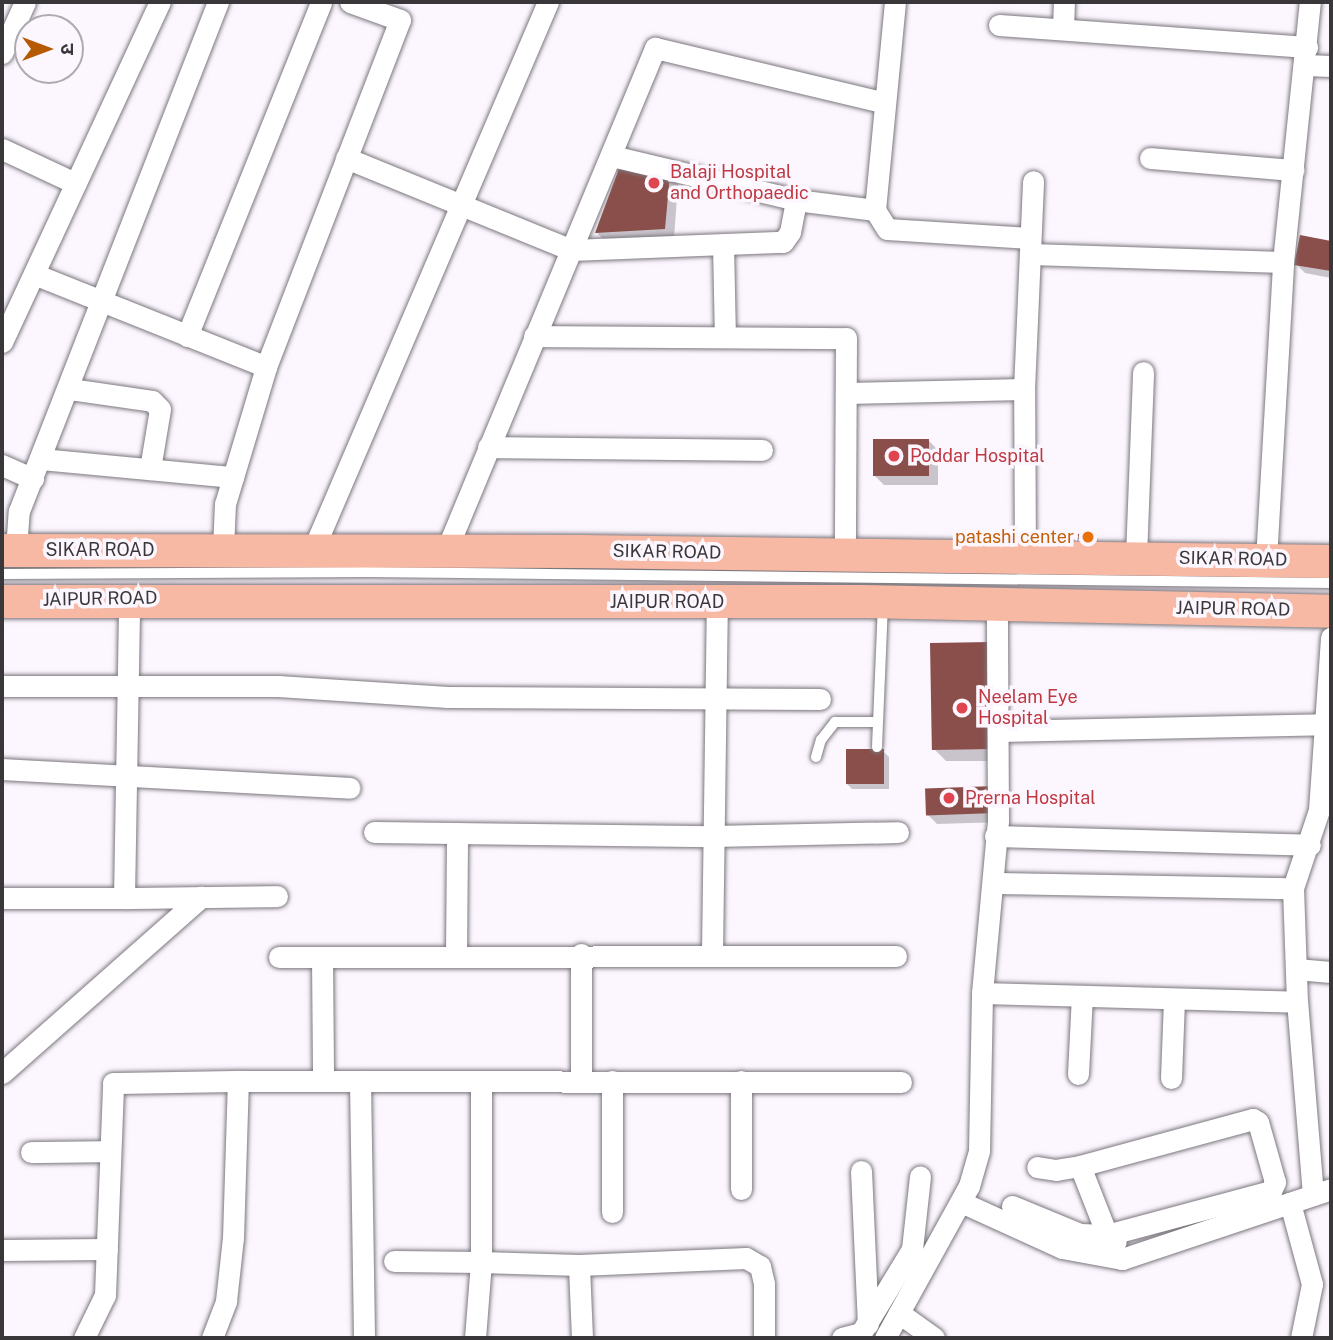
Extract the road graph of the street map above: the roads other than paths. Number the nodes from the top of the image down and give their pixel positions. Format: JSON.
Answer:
{"nodes":[{"id":1,"x":160,"y":2,"type":"edge"},
{"id":2,"x":218,"y":2,"type":"edge"},
{"id":3,"x":321,"y":2,"type":"edge"},
{"id":4,"x":350,"y":2,"type":"edge"},
{"id":5,"x":548,"y":2,"type":"edge"},
{"id":6,"x":895,"y":2,"type":"edge"},
{"id":7,"x":1064,"y":2,"type":"edge"},
{"id":8,"x":1310,"y":2,"type":"edge"},
{"id":9,"x":21,"y":3,"type":"edge"},
{"id":10,"x":999,"y":25,"type":"dead end"},
{"id":11,"x":1063,"y":29,"type":"junction"},
{"id":12,"x":2,"y":54,"type":"edge"},
{"id":13,"x":1306,"y":56,"type":"junction"},
{"id":14,"x":1331,"y":66,"type":"edge"},
{"id":15,"x":885,"y":103,"type":"junction"},
{"id":16,"x":2,"y":149,"type":"edge"},
{"id":17,"x":612,"y":156,"type":"junction"},
{"id":18,"x":346,"y":158,"type":"junction"},
{"id":19,"x":1150,"y":158,"type":"dead end"},
{"id":20,"x":1293,"y":170,"type":"junction"},
{"id":21,"x":1033,"y":181,"type":"dead end"},
{"id":22,"x":75,"y":183,"type":"junction"},
{"id":23,"x":796,"y":200,"type":"junction"},
{"id":24,"x":461,"y":205,"type":"junction"},
{"id":25,"x":875,"y":210,"type":"junction"},
{"id":26,"x":723,"y":244,"type":"junction"},
{"id":27,"x":1030,"y":246,"type":"junction"},
{"id":28,"x":570,"y":250,"type":"junction"},
{"id":29,"x":1283,"y":262,"type":"junction"},
{"id":30,"x":34,"y":274,"type":"junction"},
{"id":31,"x":103,"y":303,"type":"junction"},
{"id":32,"x":187,"y":336,"type":"junction"},
{"id":33,"x":534,"y":336,"type":"junction"},
{"id":34,"x":725,"y":337,"type":"junction"},
{"id":35,"x":2,"y":342,"type":"edge"},
{"id":36,"x":266,"y":367,"type":"junction"},
{"id":37,"x":1143,"y":372,"type":"dead end"},
{"id":38,"x":70,"y":389,"type":"junction"},
{"id":39,"x":1024,"y":389,"type":"junction"},
{"id":40,"x":846,"y":393,"type":"junction"},
{"id":41,"x":488,"y":447,"type":"junction"},
{"id":42,"x":762,"y":450,"type":"dead end"},
{"id":43,"x":41,"y":459,"type":"junction"},
{"id":44,"x":2,"y":465,"type":"edge"},
{"id":45,"x":150,"y":469,"type":"junction"},
{"id":46,"x":233,"y":477,"type":"junction"},
{"id":47,"x":33,"y":479,"type":"junction"},
{"id":48,"x":223,"y":549,"type":"junction"},
{"id":49,"x":313,"y":550,"type":"junction"},
{"id":50,"x":446,"y":551,"type":"junction"},
{"id":51,"x":845,"y":554,"type":"junction"},
{"id":52,"x":1025,"y":556,"type":"junction"},
{"id":53,"x":7,"y":558,"type":"edge"},
{"id":54,"x":1136,"y":558,"type":"junction"},
{"id":55,"x":1266,"y":560,"type":"junction"},
{"id":56,"x":1331,"y":561,"type":"edge"},
{"id":57,"x":1331,"y":583,"type":"edge"},
{"id":58,"x":129,"y":598,"type":"junction"},
{"id":59,"x":2,"y":601,"type":"edge"},
{"id":60,"x":883,"y":601,"type":"junction"},
{"id":61,"x":718,"y":602,"type":"junction"},
{"id":62,"x":997,"y":603,"type":"junction"},
{"id":63,"x":1331,"y":611,"type":"edge"},
{"id":64,"x":1331,"y":637,"type":"edge"},
{"id":65,"x":2,"y":686,"type":"edge"},
{"id":66,"x":131,"y":687,"type":"junction"},
{"id":67,"x":714,"y":697,"type":"junction"},
{"id":68,"x":820,"y":699,"type":"dead end"},
{"id":69,"x":1327,"y":715,"type":"edge"},
{"id":70,"x":878,"y":722,"type":"junction"},
{"id":71,"x":998,"y":731,"type":"junction"},
{"id":72,"x":877,"y":747,"type":"dead end"},
{"id":73,"x":816,"y":757,"type":"dead end"},
{"id":74,"x":2,"y":769,"type":"edge"},
{"id":75,"x":129,"y":775,"type":"junction"},
{"id":76,"x":349,"y":788,"type":"dead end"},
{"id":77,"x":1325,"y":810,"type":"edge"},
{"id":78,"x":374,"y":832,"type":"dead end"},
{"id":79,"x":898,"y":832,"type":"dead end"},
{"id":80,"x":457,"y":833,"type":"junction"},
{"id":81,"x":713,"y":836,"type":"junction"},
{"id":82,"x":995,"y":836,"type":"junction"},
{"id":83,"x":1310,"y":845,"type":"junction"},
{"id":84,"x":994,"y":883,"type":"junction"},
{"id":85,"x":1293,"y":888,"type":"junction"},
{"id":86,"x":277,"y":896,"type":"dead end"},
{"id":87,"x":201,"y":897,"type":"junction"},
{"id":88,"x":2,"y":898,"type":"edge"},
{"id":89,"x":124,"y":898,"type":"junction"},
{"id":90,"x":712,"y":953,"type":"junction"},
{"id":91,"x":581,"y":954,"type":"junction"},
{"id":92,"x":456,"y":956,"type":"junction"},
{"id":93,"x":896,"y":956,"type":"dead end"},
{"id":94,"x":279,"y":957,"type":"dead end"},
{"id":95,"x":322,"y":957,"type":"junction"},
{"id":96,"x":1296,"y":968,"type":"junction"},
{"id":97,"x":1331,"y":972,"type":"edge"},
{"id":98,"x":982,"y":993,"type":"junction"},
{"id":99,"x":1082,"y":996,"type":"junction"},
{"id":100,"x":1174,"y":999,"type":"junction"},
{"id":101,"x":1297,"y":1002,"type":"junction"},
{"id":102,"x":2,"y":1073,"type":"edge"},
{"id":103,"x":1078,"y":1074,"type":"dead end"},
{"id":104,"x":1171,"y":1078,"type":"dead end"},
{"id":105,"x":612,"y":1080,"type":"junction"},
{"id":106,"x":238,"y":1081,"type":"junction"},
{"id":107,"x":323,"y":1081,"type":"junction"},
{"id":108,"x":360,"y":1081,"type":"junction"},
{"id":109,"x":481,"y":1081,"type":"junction"},
{"id":110,"x":581,"y":1081,"type":"junction"},
{"id":111,"x":741,"y":1081,"type":"junction"},
{"id":112,"x":901,"y":1082,"type":"dead end"},
{"id":113,"x":110,"y":1151,"type":"junction"},
{"id":114,"x":31,"y":1152,"type":"dead end"},
{"id":115,"x":1080,"y":1166,"type":"junction"},
{"id":116,"x":1037,"y":1167,"type":"dead end"},
{"id":117,"x":861,"y":1171,"type":"dead end"},
{"id":118,"x":920,"y":1176,"type":"dead end"},
{"id":119,"x":741,"y":1189,"type":"dead end"},
{"id":120,"x":1322,"y":1192,"type":"edge"},
{"id":121,"x":961,"y":1202,"type":"junction"},
{"id":122,"x":1290,"y":1203,"type":"junction"},
{"id":123,"x":1012,"y":1206,"type":"dead end"},
{"id":124,"x":612,"y":1212,"type":"dead end"},
{"id":125,"x":1107,"y":1236,"type":"junction"},
{"id":126,"x":107,"y":1249,"type":"junction"},
{"id":127,"x":2,"y":1250,"type":"edge"},
{"id":128,"x":1122,"y":1259,"type":"junction"},
{"id":129,"x":394,"y":1261,"type":"dead end"},
{"id":130,"x":481,"y":1262,"type":"junction"},
{"id":131,"x":579,"y":1265,"type":"junction"},
{"id":132,"x":899,"y":1313,"type":"junction"},
{"id":133,"x":868,"y":1324,"type":"junction"},
{"id":134,"x":217,"y":1336,"type":"edge"},
{"id":135,"x":84,"y":1338,"type":"edge"},
{"id":136,"x":364,"y":1338,"type":"edge"},
{"id":137,"x":475,"y":1338,"type":"edge"},
{"id":138,"x":582,"y":1338,"type":"edge"},
{"id":139,"x":764,"y":1338,"type":"edge"},
{"id":140,"x":842,"y":1338,"type":"edge"},
{"id":141,"x":885,"y":1338,"type":"edge"},
{"id":142,"x":934,"y":1338,"type":"edge"},
{"id":143,"x":1301,"y":1338,"type":"edge"}],
"edges":[{"from":1,"to":22,"type":"street"},
{"from":2,"to":31,"type":"street"},
{"from":3,"to":32,"type":"street"},
{"from":4,"to":18,"type":"street"},
{"from":5,"to":24,"type":"street"},
{"from":6,"to":15,"type":"street"},
{"from":7,"to":11,"type":"street"},
{"from":8,"to":13,"type":"street"},
{"from":9,"to":12,"type":"street"},
{"from":10,"to":11,"type":"street"},
{"from":11,"to":13,"type":"street"},
{"from":13,"to":14,"type":"street"},
{"from":13,"to":20,"type":"street"},
{"from":15,"to":17,"type":"street"},
{"from":15,"to":25,"type":"street"},
{"from":16,"to":22,"type":"street"},
{"from":17,"to":23,"type":"street"},
{"from":17,"to":28,"type":"street"},
{"from":18,"to":24,"type":"street"},
{"from":18,"to":36,"type":"street"},
{"from":19,"to":20,"type":"street"},
{"from":20,"to":29,"type":"street"},
{"from":21,"to":27,"type":"street"},
{"from":22,"to":30,"type":"street"},
{"from":23,"to":25,"type":"street"},
{"from":23,"to":26,"type":"street"},
{"from":24,"to":28,"type":"street"},
{"from":24,"to":49,"type":"street"},
{"from":25,"to":27,"type":"street"},
{"from":26,"to":28,"type":"street"},
{"from":26,"to":34,"type":"street"},
{"from":27,"to":29,"type":"street"},
{"from":27,"to":39,"type":"street"},
{"from":28,"to":33,"type":"street"},
{"from":29,"to":55,"type":"street"},
{"from":30,"to":31,"type":"street"},
{"from":30,"to":35,"type":"street"},
{"from":31,"to":32,"type":"street"},
{"from":31,"to":38,"type":"street"},
{"from":32,"to":36,"type":"street"},
{"from":33,"to":34,"type":"street"},
{"from":33,"to":41,"type":"street"},
{"from":34,"to":40,"type":"street"},
{"from":36,"to":46,"type":"street"},
{"from":37,"to":54,"type":"street"},
{"from":38,"to":43,"type":"street"},
{"from":38,"to":45,"type":"street"},
{"from":39,"to":40,"type":"street"},
{"from":39,"to":52,"type":"street"},
{"from":40,"to":51,"type":"street"},
{"from":41,"to":42,"type":"street"},
{"from":41,"to":50,"type":"street"},
{"from":43,"to":45,"type":"street"},
{"from":43,"to":47,"type":"street"},
{"from":44,"to":47,"type":"street"},
{"from":45,"to":46,"type":"street"},
{"from":46,"to":48,"type":"street"},
{"from":47,"to":53,"type":"street"},
{"from":48,"to":49,"type":"main road","name":"SIKAR ROAD"},
{"from":48,"to":53,"type":"main road","name":"SIKAR ROAD"},
{"from":49,"to":50,"type":"main road","name":"SIKAR ROAD"},
{"from":50,"to":51,"type":"main road","name":"SIKAR ROAD"},
{"from":51,"to":52,"type":"main road","name":"SIKAR ROAD"},
{"from":52,"to":54,"type":"main road","name":"SIKAR ROAD"},
{"from":53,"to":57,"type":"lane"},
{"from":54,"to":55,"type":"main road","name":"SIKAR ROAD"},
{"from":55,"to":56,"type":"main road","name":"SIKAR ROAD"},
{"from":58,"to":59,"type":"main road","name":"JAIPUR ROAD"},
{"from":58,"to":61,"type":"main road","name":"JAIPUR ROAD"},
{"from":58,"to":66,"type":"street"},
{"from":60,"to":61,"type":"main road","name":"JAIPUR ROAD"},
{"from":60,"to":62,"type":"main road","name":"JAIPUR ROAD"},
{"from":60,"to":70,"type":"lane"},
{"from":61,"to":67,"type":"street"},
{"from":62,"to":63,"type":"main road","name":"JAIPUR ROAD"},
{"from":62,"to":71,"type":"street"},
{"from":64,"to":69,"type":"street"},
{"from":65,"to":66,"type":"street"},
{"from":66,"to":67,"type":"street"},
{"from":66,"to":75,"type":"street"},
{"from":67,"to":68,"type":"street"},
{"from":67,"to":81,"type":"street"},
{"from":69,"to":71,"type":"street"},
{"from":69,"to":77,"type":"street"},
{"from":70,"to":72,"type":"lane"},
{"from":70,"to":73,"type":"lane"},
{"from":71,"to":82,"type":"street"},
{"from":74,"to":75,"type":"street"},
{"from":75,"to":76,"type":"street"},
{"from":75,"to":89,"type":"street"},
{"from":77,"to":83,"type":"street"},
{"from":78,"to":80,"type":"street"},
{"from":79,"to":81,"type":"street"},
{"from":80,"to":81,"type":"street"},
{"from":80,"to":92,"type":"street"},
{"from":81,"to":90,"type":"street"},
{"from":82,"to":83,"type":"street"},
{"from":82,"to":84,"type":"street"},
{"from":83,"to":85,"type":"street"},
{"from":84,"to":85,"type":"street"},
{"from":84,"to":98,"type":"street"},
{"from":85,"to":96,"type":"street"},
{"from":86,"to":87,"type":"street"},
{"from":87,"to":89,"type":"street"},
{"from":87,"to":102,"type":"street"},
{"from":88,"to":89,"type":"street"},
{"from":90,"to":91,"type":"street"},
{"from":90,"to":93,"type":"street"},
{"from":91,"to":92,"type":"street"},
{"from":91,"to":110,"type":"street"},
{"from":92,"to":95,"type":"street"},
{"from":94,"to":95,"type":"street"},
{"from":95,"to":107,"type":"street"},
{"from":96,"to":97,"type":"street"},
{"from":96,"to":101,"type":"street"},
{"from":98,"to":99,"type":"street"},
{"from":98,"to":121,"type":"street"},
{"from":99,"to":100,"type":"street"},
{"from":99,"to":103,"type":"street"},
{"from":100,"to":101,"type":"street"},
{"from":100,"to":104,"type":"street"},
{"from":101,"to":120,"type":"street"},
{"from":105,"to":110,"type":"street"},
{"from":105,"to":111,"type":"street"},
{"from":105,"to":124,"type":"street"},
{"from":106,"to":107,"type":"street"},
{"from":106,"to":113,"type":"street"},
{"from":106,"to":134,"type":"street"},
{"from":107,"to":108,"type":"street"},
{"from":108,"to":109,"type":"street"},
{"from":108,"to":136,"type":"street"},
{"from":109,"to":110,"type":"street"},
{"from":109,"to":130,"type":"street"},
{"from":111,"to":112,"type":"street"},
{"from":111,"to":119,"type":"street"},
{"from":113,"to":114,"type":"street"},
{"from":113,"to":126,"type":"street"},
{"from":115,"to":116,"type":"street"},
{"from":115,"to":125,"type":"street"},
{"from":115,"to":125,"type":"street"},
{"from":117,"to":133,"type":"street"},
{"from":118,"to":133,"type":"street"},
{"from":120,"to":122,"type":"street"},
{"from":121,"to":128,"type":"street"},
{"from":121,"to":132,"type":"street"},
{"from":122,"to":128,"type":"street"},
{"from":122,"to":143,"type":"street"},
{"from":123,"to":125,"type":"street"},
{"from":125,"to":128,"type":"street"},
{"from":126,"to":127,"type":"street"},
{"from":126,"to":135,"type":"street"},
{"from":129,"to":130,"type":"street"},
{"from":130,"to":131,"type":"street"},
{"from":130,"to":137,"type":"street"},
{"from":131,"to":138,"type":"street"},
{"from":131,"to":139,"type":"street"},
{"from":132,"to":141,"type":"street"},
{"from":132,"to":142,"type":"street"},
{"from":133,"to":140,"type":"street"}]}
